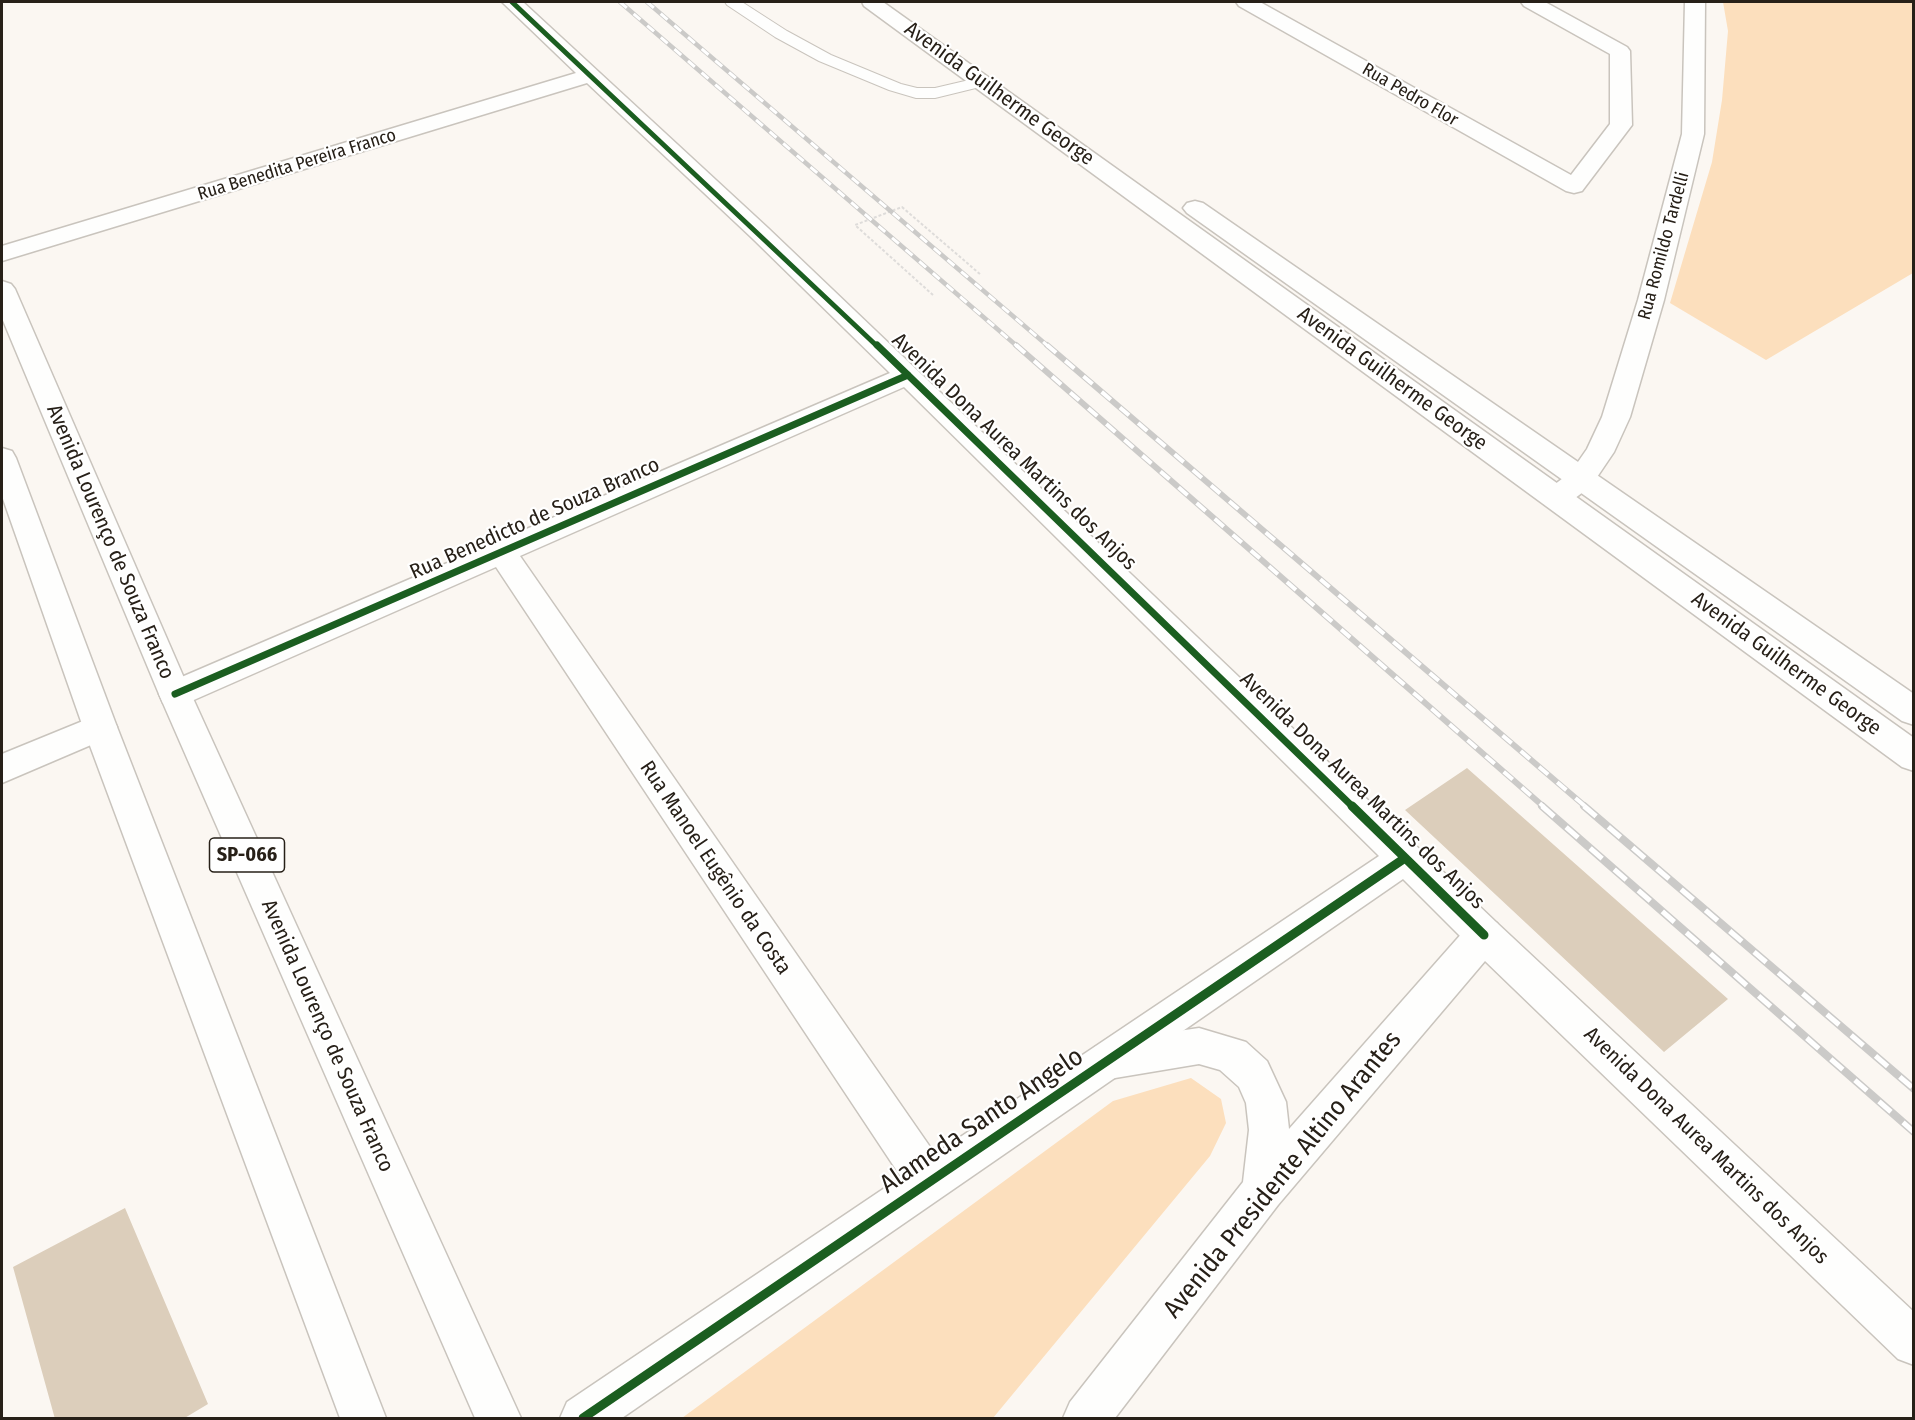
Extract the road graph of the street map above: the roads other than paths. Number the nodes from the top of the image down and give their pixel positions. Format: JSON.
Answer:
{"nodes":[{"id":1,"x":512,"y":2,"type":"edge"},
{"id":2,"x":732,"y":2,"type":"edge"},
{"id":3,"x":872,"y":2,"type":"edge"},
{"id":4,"x":903,"y":2,"type":"edge"},
{"id":5,"x":1246,"y":2,"type":"edge"},
{"id":6,"x":1531,"y":2,"type":"edge"},
{"id":7,"x":1695,"y":2,"type":"edge"},
{"id":8,"x":592,"y":75,"type":"junction"},
{"id":9,"x":982,"y":82,"type":"junction"},
{"id":10,"x":2,"y":254,"type":"edge"},
{"id":11,"x":2,"y":289,"type":"edge"},
{"id":12,"x":908,"y":375,"type":"junction"},
{"id":13,"x":2,"y":458,"type":"edge"},
{"id":14,"x":1581,"y":479,"type":"junction"},
{"id":15,"x":1556,"y":498,"type":"junction"},
{"id":16,"x":502,"y":553,"type":"junction"},
{"id":17,"x":175,"y":694,"type":"junction"},
{"id":18,"x":1914,"y":712,"type":"edge"},
{"id":19,"x":100,"y":727,"type":"junction"},
{"id":20,"x":1914,"y":757,"type":"edge"},
{"id":21,"x":2,"y":769,"type":"edge"},
{"id":22,"x":1405,"y":858,"type":"junction"},
{"id":23,"x":1484,"y":935,"type":"junction"},
{"id":24,"x":1109,"y":1060,"type":"junction"},
{"id":25,"x":929,"y":1182,"type":"junction"},
{"id":26,"x":1263,"y":1190,"type":"junction"},
{"id":27,"x":1914,"y":1343,"type":"edge"},
{"id":28,"x":363,"y":1419,"type":"edge"},
{"id":29,"x":498,"y":1419,"type":"edge"},
{"id":30,"x":582,"y":1419,"type":"edge"},
{"id":31,"x":1086,"y":1419,"type":"edge"}],
"edges":[{"from":1,"to":8,"type":"main road","name":"Avenida Dona Aurea Martins dos Anjos"},
{"from":2,"to":9,"type":"lane"},
{"from":3,"to":9,"type":"main road","name":"Avenida Guilherme George"},
{"from":4,"to":14,"type":"main road","name":"Avenida Guilherme George"},
{"from":5,"to":6,"type":"main road","name":"Rua Pedro Flor"},
{"from":7,"to":14,"type":"main road","name":"Rua Romildo Tardelli"},
{"from":8,"to":10,"type":"main road","name":"Rua Benedita Pereira Franco"},
{"from":8,"to":12,"type":"main road","name":"Avenida Dona Aurea Martins dos Anjos"},
{"from":9,"to":15,"type":"main road","name":"Avenida Guilherme George"},
{"from":11,"to":17,"type":"main road","name":"Avenida Lourenço de Souza Franco","number":"SP-066"},
{"from":12,"to":16,"type":"main road","name":"Rua Benedicto de Souza Branco"},
{"from":12,"to":22,"type":"main road","name":"Avenida Dona Aurea Martins dos Anjos"},
{"from":13,"to":19,"type":"main road"},
{"from":14,"to":15,"type":"main road","name":"Rua Romildo Tardelli"},
{"from":14,"to":18,"type":"main road","name":"Avenida Guilherme George"},
{"from":15,"to":20,"type":"main road","name":"Avenida Guilherme George"},
{"from":16,"to":17,"type":"main road","name":"Rua Benedicto de Souza Branco"},
{"from":16,"to":25,"type":"main road","name":"Rua Manoel Eugênio da Costa"},
{"from":17,"to":29,"type":"main road","name":"Avenida Lourenço de Souza Franco","number":"SP-066"},
{"from":19,"to":21,"type":"main road"},
{"from":19,"to":28,"type":"main road"},
{"from":22,"to":23,"type":"main road","name":"Avenida Dona Aurea Martins dos Anjos"},
{"from":22,"to":24,"type":"main road","name":"Alameda Santo Angelo"},
{"from":23,"to":26,"type":"main road","name":"Avenida Presidente Altino Arantes"},
{"from":23,"to":27,"type":"main road","name":"Avenida Dona Aurea Martins dos Anjos"},
{"from":24,"to":25,"type":"main road","name":"Alameda Santo Angelo"},
{"from":24,"to":26,"type":"main road"},
{"from":25,"to":30,"type":"main road","name":"Alameda Santo Angelo"},
{"from":26,"to":31,"type":"main road","name":"Avenida Presidente Altino Arantes"}]}
